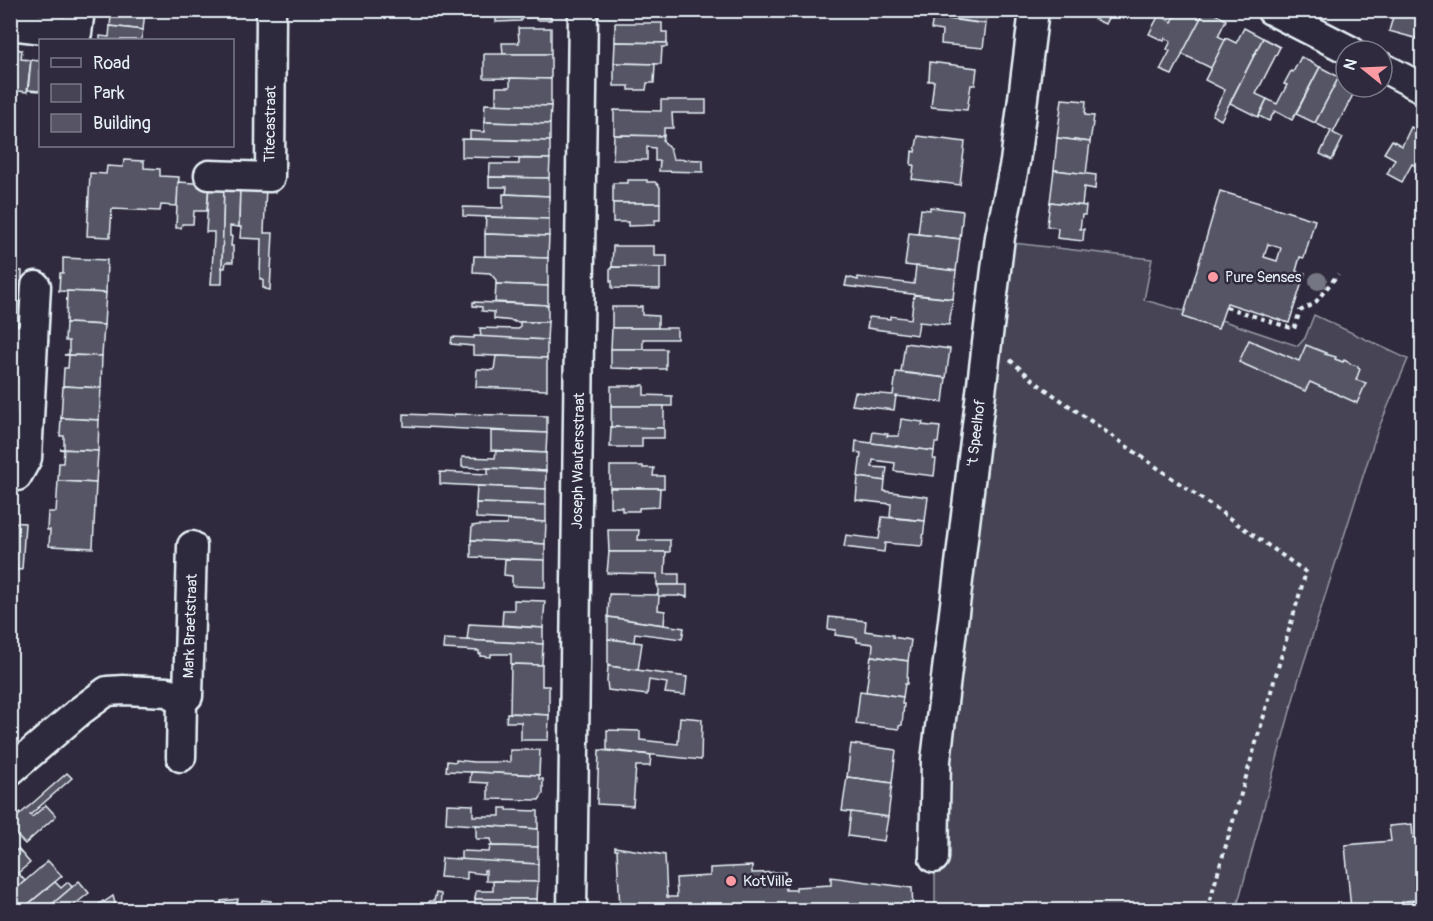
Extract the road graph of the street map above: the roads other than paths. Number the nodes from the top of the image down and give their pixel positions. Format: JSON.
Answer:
{"nodes":[{"id":1,"x":271,"y":10,"type":"edge"},
{"id":2,"x":583,"y":10,"type":"edge"},
{"id":3,"x":1034,"y":10,"type":"edge"},
{"id":4,"x":1271,"y":10,"type":"edge"},
{"id":5,"x":10,"y":25,"type":"edge"},
{"id":6,"x":78,"y":28,"type":"edge"},
{"id":7,"x":1334,"y":42,"type":"edge"},
{"id":8,"x":1394,"y":73,"type":"edge"},
{"id":9,"x":1422,"y":88,"type":"edge"},
{"id":10,"x":209,"y":175,"type":"dead end"},
{"id":11,"x":36,"y":286,"type":"dead end"},
{"id":12,"x":22,"y":340,"type":"edge"},
{"id":13,"x":10,"y":478,"type":"edge"},
{"id":14,"x":192,"y":546,"type":"dead end"},
{"id":15,"x":182,"y":701,"type":"junction"},
{"id":16,"x":182,"y":757,"type":"dead end"},
{"id":17,"x":10,"y":771,"type":"edge"},
{"id":18,"x":934,"y":858,"type":"dead end"},
{"id":19,"x":1422,"y":909,"type":"edge"},
{"id":20,"x":572,"y":910,"type":"edge"},
{"id":21,"x":1407,"y":910,"type":"edge"}],
"edges":[{"from":1,"to":10,"type":"street","name":"Titecastraat"},
{"from":2,"to":20,"type":"street","name":"Joseph Wautersstraat"},
{"from":3,"to":18,"type":"street","name":"'t Speelhof"},
{"from":4,"to":7,"type":"street"},
{"from":5,"to":6,"type":"street"},
{"from":8,"to":9,"type":"street"},
{"from":11,"to":12,"type":"street"},
{"from":12,"to":13,"type":"street"},
{"from":14,"to":15,"type":"street","name":"Mark Braetstraat"},
{"from":15,"to":16,"type":"street","name":"Mark Braetstraat"},
{"from":15,"to":17,"type":"street","name":"Mark Braetstraat"},
{"from":19,"to":21,"type":"lane"}]}
